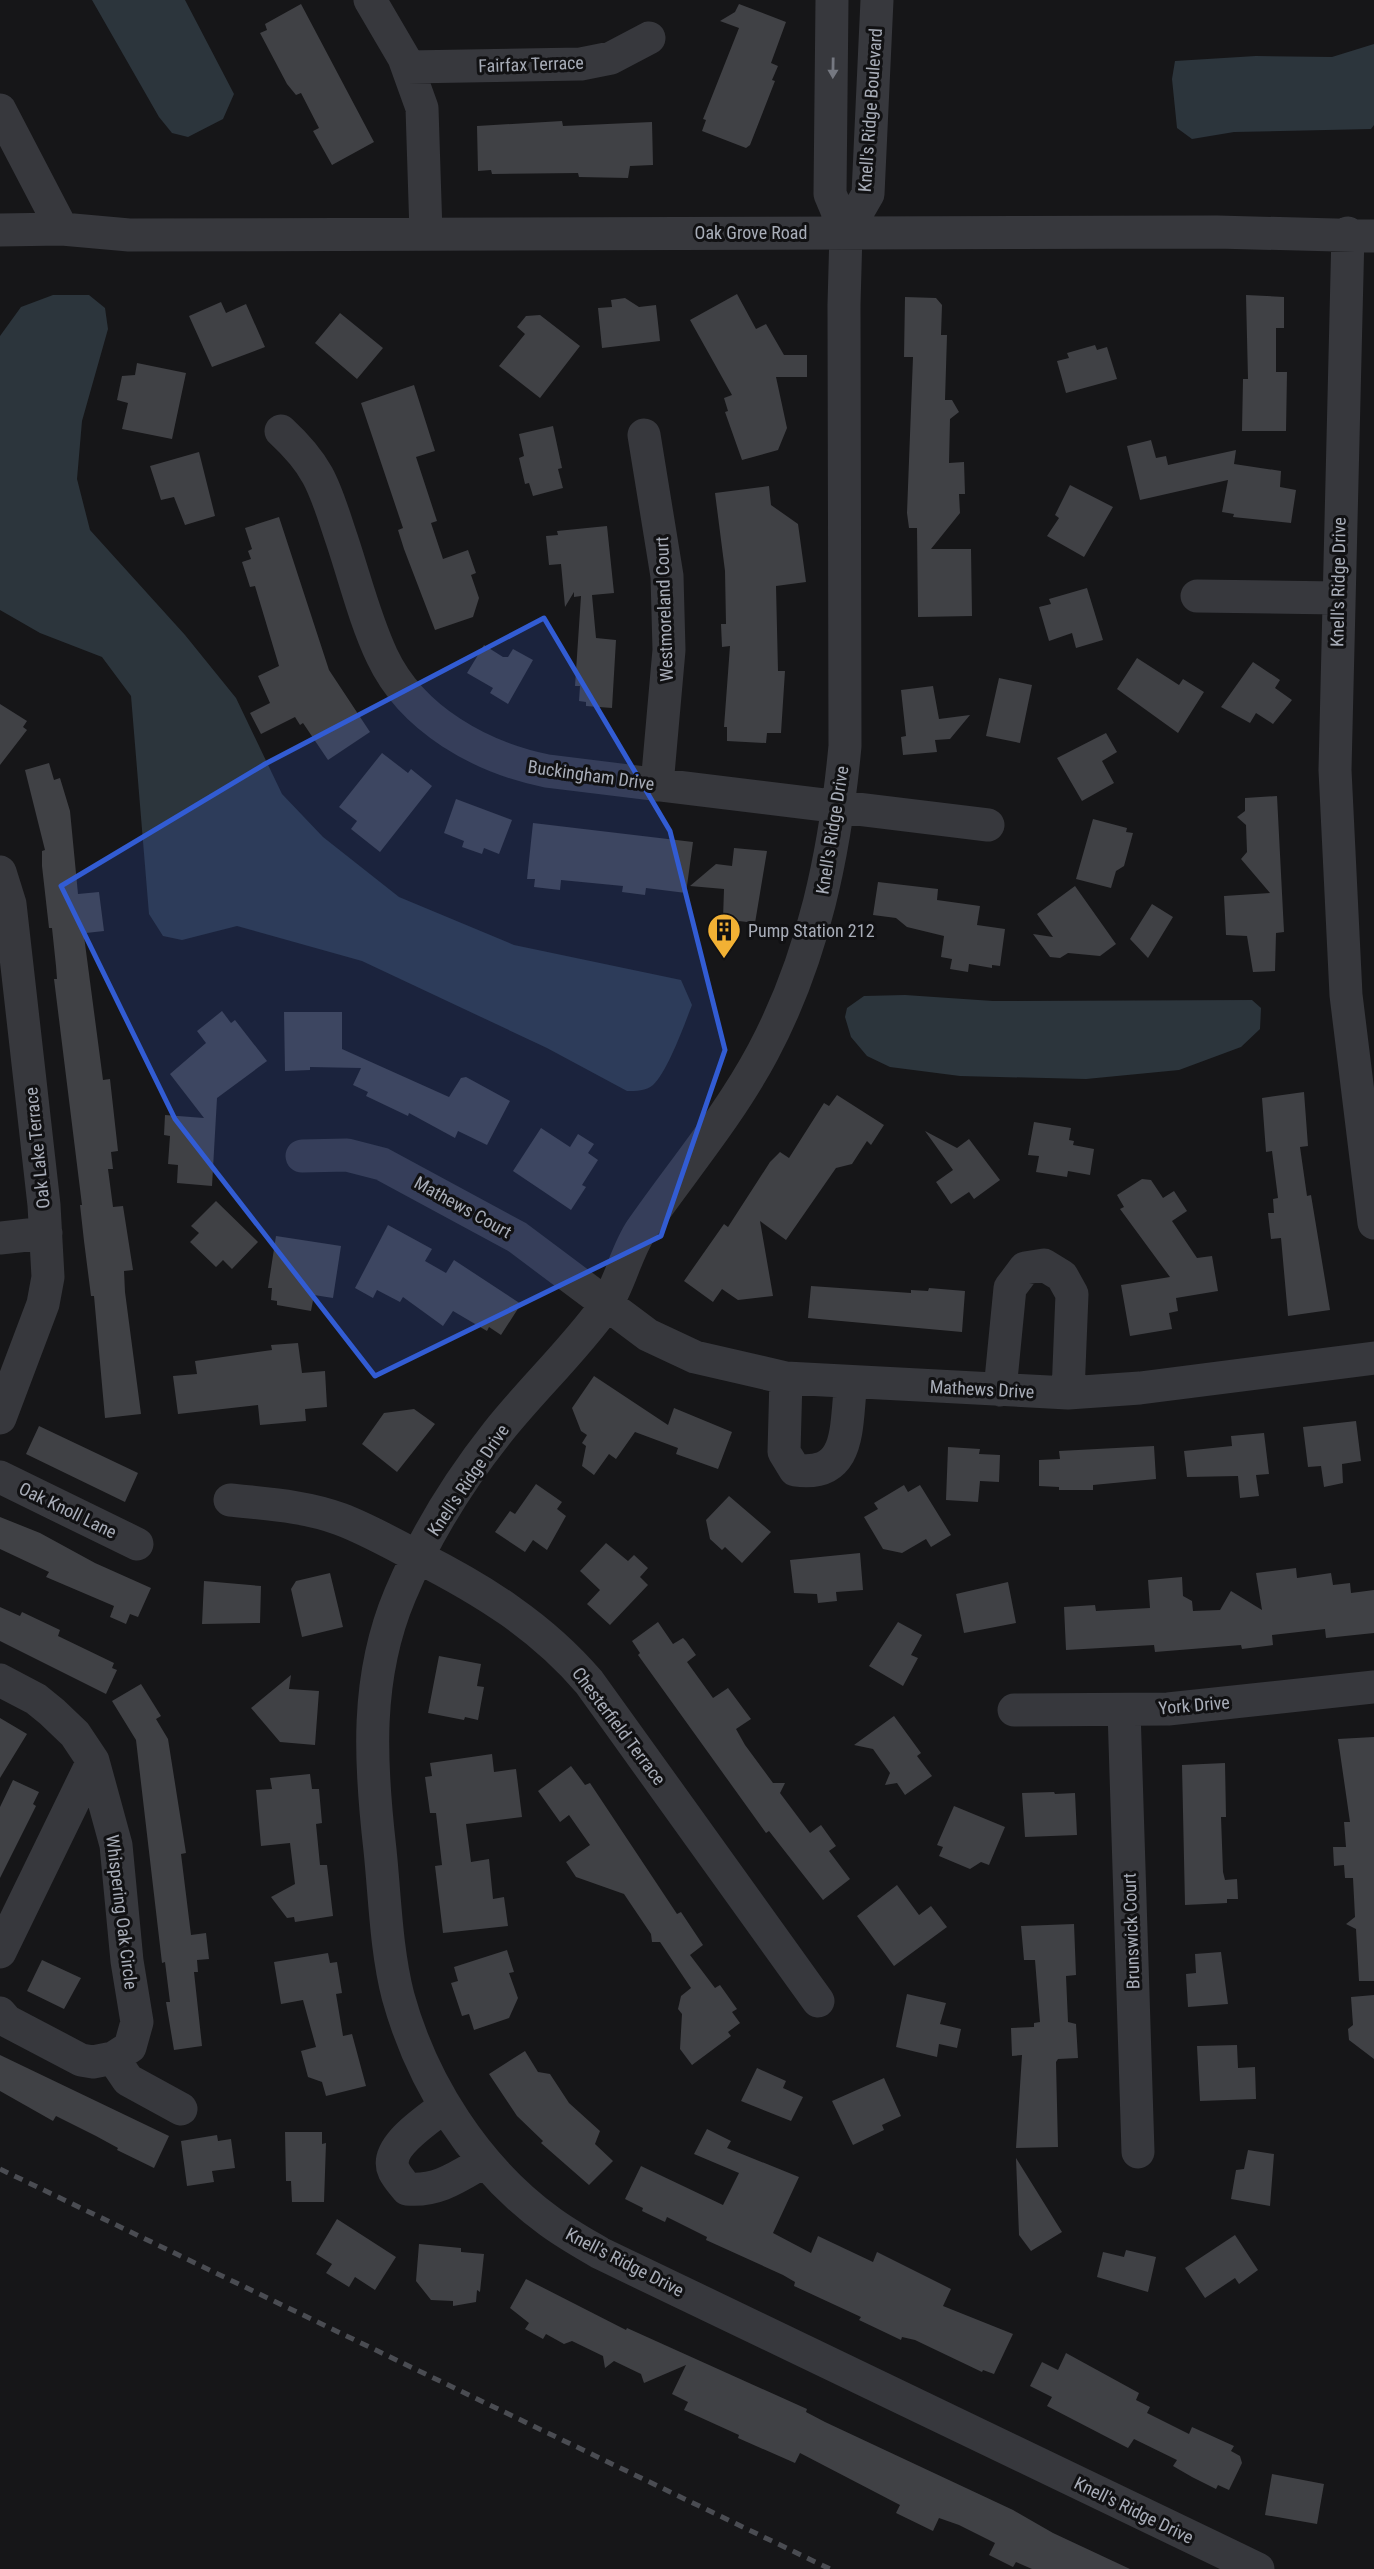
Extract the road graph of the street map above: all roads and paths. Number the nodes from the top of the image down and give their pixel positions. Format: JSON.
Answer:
{"nodes":[{"id":1,"x":370,"y":0,"type":"edge"},
{"id":2,"x":832,"y":0,"type":"edge"},
{"id":3,"x":877,"y":0,"type":"edge"},
{"id":4,"x":649,"y":38,"type":"dead end"},
{"id":5,"x":408,"y":67,"type":"junction"},
{"id":6,"x":0,"y":110,"type":"edge"},
{"id":7,"x":62,"y":229,"type":"junction"},
{"id":8,"x":0,"y":230,"type":"edge"},
{"id":9,"x":846,"y":232,"type":"junction"},
{"id":10,"x":426,"y":233,"type":"junction"},
{"id":11,"x":1361,"y":234,"type":"edge"},
{"id":12,"x":129,"y":235,"type":"junction"},
{"id":13,"x":0,"y":248,"type":"edge"},
{"id":14,"x":281,"y":431,"type":"dead end"},
{"id":15,"x":644,"y":435,"type":"dead end"},
{"id":16,"x":1197,"y":596,"type":"dead end"},
{"id":17,"x":1338,"y":598,"type":"junction"},
{"id":18,"x":657,"y":785,"type":"junction"},
{"id":19,"x":839,"y":807,"type":"junction"},
{"id":20,"x":988,"y":825,"type":"dead end"},
{"id":21,"x":0,"y":872,"type":"edge"},
{"id":22,"x":13,"y":1053,"type":"edge"},
{"id":23,"x":302,"y":1156,"type":"dead end"},
{"id":24,"x":1374,"y":1223,"type":"edge"},
{"id":25,"x":46,"y":1233,"type":"junction"},
{"id":26,"x":0,"y":1238,"type":"edge"},
{"id":27,"x":606,"y":1305,"type":"junction"},
{"id":28,"x":1374,"y":1358,"type":"edge"},
{"id":29,"x":786,"y":1378,"type":"junction"},
{"id":30,"x":851,"y":1383,"type":"junction"},
{"id":31,"x":1000,"y":1391,"type":"junction"},
{"id":32,"x":1068,"y":1393,"type":"junction"},
{"id":33,"x":0,"y":1418,"type":"edge"},
{"id":34,"x":0,"y":1477,"type":"edge"},
{"id":35,"x":230,"y":1500,"type":"dead end"},
{"id":36,"x":137,"y":1544,"type":"dead end"},
{"id":37,"x":418,"y":1557,"type":"junction"},
{"id":38,"x":0,"y":1680,"type":"edge"},
{"id":39,"x":1374,"y":1687,"type":"edge"},
{"id":40,"x":1014,"y":1710,"type":"dead end"},
{"id":41,"x":1124,"y":1710,"type":"junction"},
{"id":42,"x":93,"y":1761,"type":"junction"},
{"id":43,"x":0,"y":1952,"type":"edge"},
{"id":44,"x":818,"y":2001,"type":"dead end"},
{"id":45,"x":0,"y":2013,"type":"edge"},
{"id":46,"x":113,"y":2058,"type":"junction"},
{"id":47,"x":444,"y":2106,"type":"junction"},
{"id":48,"x":181,"y":2109,"type":"dead end"},
{"id":49,"x":1138,"y":2152,"type":"dead end"},
{"id":50,"x":485,"y":2161,"type":"junction"},
{"id":51,"x":1258,"y":2569,"type":"edge"}],
"edges":[{"from":1,"to":5,"type":"street"},
{"from":2,"to":9,"type":"street","name":"Knell's Ridge Boulevard","one_way":true},
{"from":3,"to":9,"type":"street","name":"Knell's Ridge Boulevard"},
{"from":4,"to":5,"type":"street","name":"Fairfax Terrace"},
{"from":5,"to":10,"type":"street"},
{"from":6,"to":7,"type":"street"},
{"from":7,"to":8,"type":"street","name":"Oak Grove Road"},
{"from":7,"to":12,"type":"street","name":"Oak Grove Road"},
{"from":9,"to":10,"type":"street","name":"Oak Grove Road"},
{"from":9,"to":11,"type":"street","name":"Oak Grove Road"},
{"from":9,"to":19,"type":"street","name":"Knell's Ridge Drive"},
{"from":10,"to":12,"type":"street","name":"Oak Grove Road"},
{"from":11,"to":17,"type":"street","name":"Knell's Ridge Drive"},
{"from":12,"to":13,"type":"street","name":"Oak Grove Road"},
{"from":14,"to":18,"type":"street","name":"Buckingham Drive"},
{"from":15,"to":18,"type":"street","name":"Westmoreland Court"},
{"from":16,"to":17,"type":"street"},
{"from":17,"to":24,"type":"street","name":"Knell's Ridge Drive"},
{"from":18,"to":19,"type":"street","name":"Buckingham Drive"},
{"from":19,"to":20,"type":"street","name":"Buckingham Drive"},
{"from":19,"to":27,"type":"street","name":"Knell's Ridge Drive"},
{"from":21,"to":22,"type":"street","name":"Oak Lake Terrace"},
{"from":22,"to":25,"type":"street","name":"Oak Lake Terrace"},
{"from":23,"to":27,"type":"street","name":"Mathews Court"},
{"from":25,"to":26,"type":"street"},
{"from":25,"to":33,"type":"street","name":"Oak Lake Terrace"},
{"from":27,"to":29,"type":"street","name":"Mathews Drive"},
{"from":27,"to":37,"type":"street","name":"Knell's Ridge Drive"},
{"from":28,"to":32,"type":"street","name":"Mathews Drive"},
{"from":29,"to":30,"type":"street","name":"Mathews Drive"},
{"from":29,"to":30,"type":"street"},
{"from":30,"to":31,"type":"street","name":"Mathews Drive"},
{"from":31,"to":32,"type":"street","name":"Mathews Drive"},
{"from":31,"to":32,"type":"street"},
{"from":34,"to":36,"type":"street","name":"Oak Knoll Lane"},
{"from":35,"to":37,"type":"street","name":"Chesterfield Terrace"},
{"from":37,"to":44,"type":"street","name":"Chesterfield Terrace"},
{"from":37,"to":47,"type":"street","name":"Knell's Ridge Drive"},
{"from":38,"to":42,"type":"street","name":"Whispering Oak Circle"},
{"from":39,"to":41,"type":"street","name":"York Drive"},
{"from":40,"to":41,"type":"street","name":"York Drive"},
{"from":41,"to":49,"type":"street","name":"Brunswick Court"},
{"from":42,"to":43,"type":"street"},
{"from":42,"to":46,"type":"street","name":"Whispering Oak Circle"},
{"from":45,"to":46,"type":"street"},
{"from":46,"to":48,"type":"street"},
{"from":47,"to":50,"type":"street","name":"Knell's Ridge Drive"},
{"from":47,"to":50,"type":"street"},
{"from":50,"to":51,"type":"street","name":"Knell's Ridge Drive"}]}
